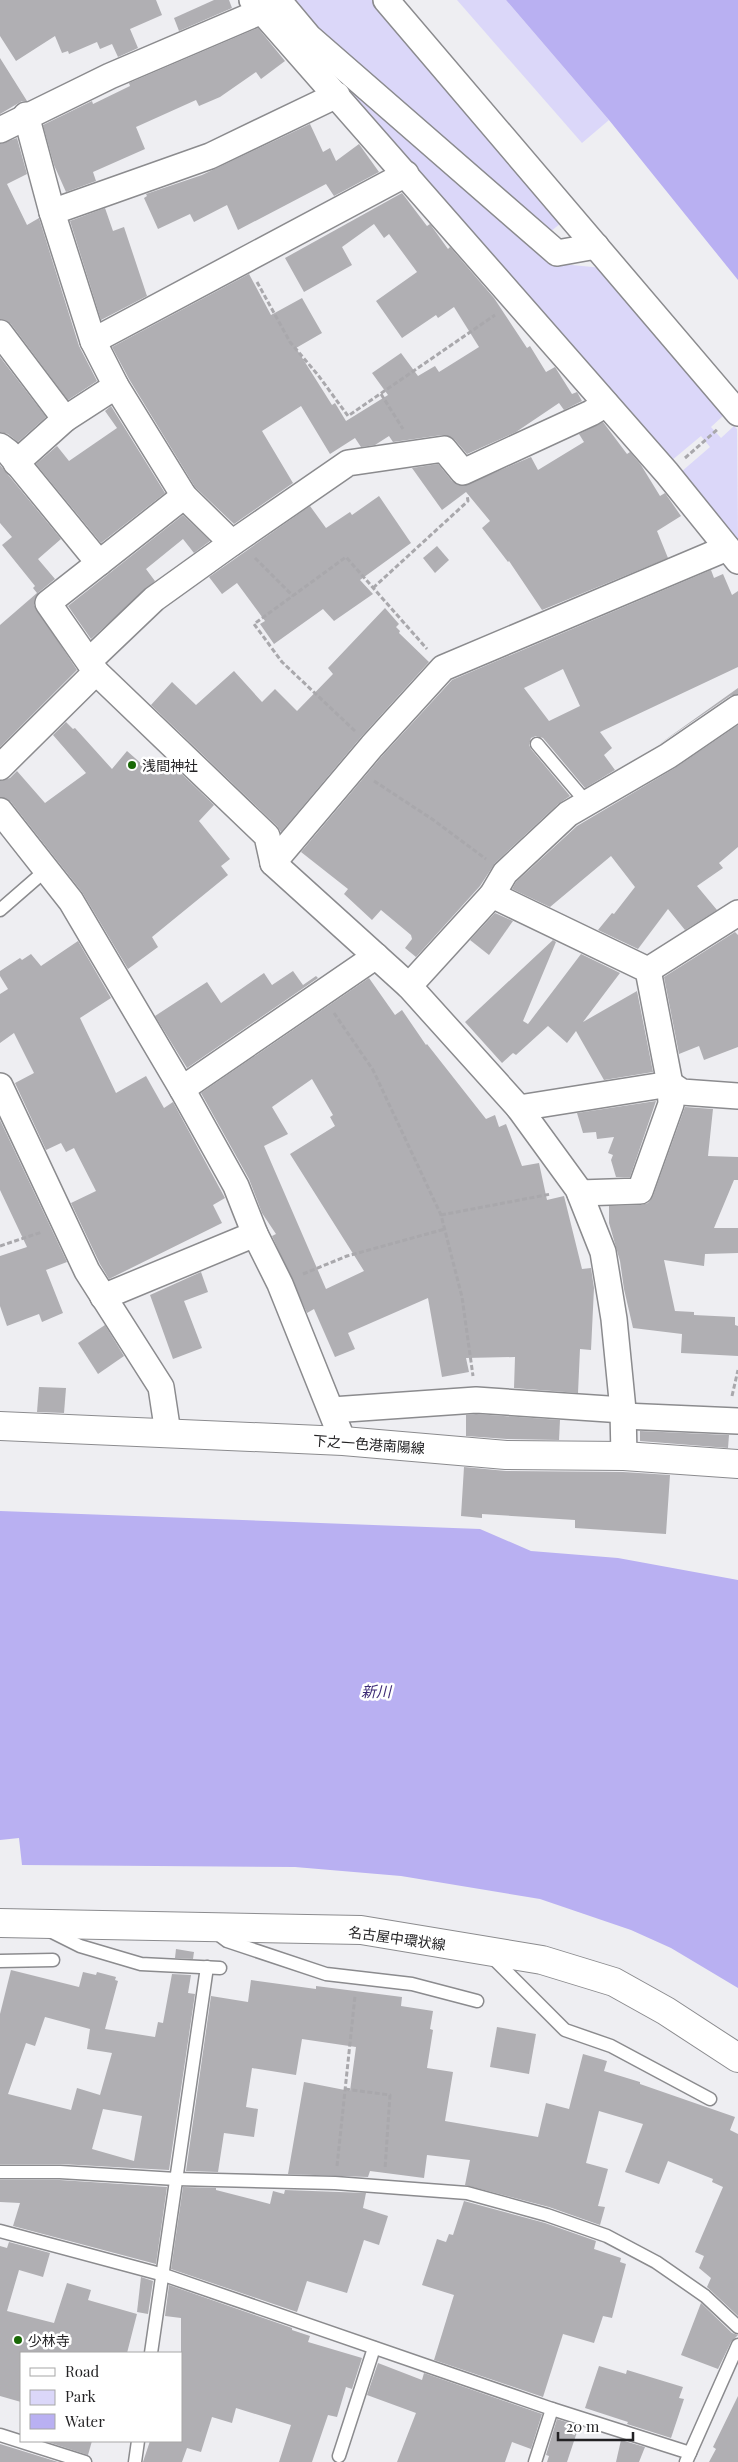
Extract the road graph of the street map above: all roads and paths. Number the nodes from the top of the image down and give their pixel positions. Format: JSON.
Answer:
{"nodes":[{"id":1,"x":386,"y":0,"type":"edge"},
{"id":2,"x":264,"y":4,"type":"edge"},
{"id":3,"x":303,"y":44,"type":"junction"},
{"id":4,"x":337,"y":95,"type":"junction"},
{"id":5,"x":26,"y":115,"type":"junction"},
{"id":6,"x":0,"y":130,"type":"edge"},
{"id":7,"x":406,"y":174,"type":"junction"},
{"id":8,"x":52,"y":212,"type":"junction"},
{"id":9,"x":596,"y":246,"type":"junction"},
{"id":10,"x":246,"y":260,"type":"junction"},
{"id":11,"x":516,"y":300,"type":"junction"},
{"id":12,"x":0,"y":334,"type":"edge"},
{"id":13,"x":93,"y":341,"type":"junction"},
{"id":14,"x":116,"y":386,"type":"junction"},
{"id":15,"x":381,"y":394,"type":"junction"},
{"id":16,"x":606,"y":404,"type":"junction"},
{"id":17,"x":738,"y":413,"type":"edge"},
{"id":18,"x":66,"y":420,"type":"junction"},
{"id":19,"x":715,"y":432,"type":"dead end"},
{"id":20,"x":705,"y":440,"type":"dead end"},
{"id":21,"x":418,"y":453,"type":"junction"},
{"id":22,"x":8,"y":455,"type":"edge"},
{"id":23,"x":463,"y":472,"type":"junction"},
{"id":24,"x":184,"y":496,"type":"junction"},
{"id":25,"x":234,"y":541,"type":"junction"},
{"id":26,"x":732,"y":555,"type":"edge"},
{"id":27,"x":99,"y":563,"type":"junction"},
{"id":28,"x":373,"y":588,"type":"junction"},
{"id":29,"x":293,"y":596,"type":"junction"},
{"id":30,"x":92,"y":667,"type":"junction"},
{"id":31,"x":443,"y":668,"type":"junction"},
{"id":32,"x":738,"y":708,"type":"edge"},
{"id":33,"x":537,"y":744,"type":"dead end"},
{"id":34,"x":372,"y":746,"type":"junction"},
{"id":35,"x":0,"y":767,"type":"edge"},
{"id":36,"x":354,"y":767,"type":"junction"},
{"id":37,"x":587,"y":803,"type":"junction"},
{"id":38,"x":0,"y":811,"type":"edge"},
{"id":39,"x":273,"y":863,"type":"junction"},
{"id":40,"x":46,"y":870,"type":"junction"},
{"id":41,"x":505,"y":873,"type":"junction"},
{"id":42,"x":492,"y":895,"type":"junction"},
{"id":43,"x":0,"y":910,"type":"edge"},
{"id":44,"x":738,"y":913,"type":"edge"},
{"id":45,"x":376,"y":956,"type":"junction"},
{"id":46,"x":648,"y":970,"type":"junction"},
{"id":47,"x":409,"y":986,"type":"junction"},
{"id":48,"x":321,"y":994,"type":"junction"},
{"id":49,"x":670,"y":1084,"type":"junction"},
{"id":50,"x":0,"y":1086,"type":"edge"},
{"id":51,"x":182,"y":1089,"type":"junction"},
{"id":52,"x":738,"y":1096,"type":"edge"},
{"id":53,"x":519,"y":1108,"type":"junction"},
{"id":54,"x":579,"y":1191,"type":"junction"},
{"id":55,"x":442,"y":1215,"type":"junction"},
{"id":56,"x":64,"y":1224,"type":"junction"},
{"id":57,"x":445,"y":1229,"type":"junction"},
{"id":58,"x":255,"y":1234,"type":"junction"},
{"id":59,"x":0,"y":1246,"type":"edge"},
{"id":60,"x":280,"y":1284,"type":"junction"},
{"id":61,"x":103,"y":1297,"type":"junction"},
{"id":62,"x":476,"y":1400,"type":"junction"},
{"id":63,"x":332,"y":1410,"type":"junction"},
{"id":64,"x":623,"y":1413,"type":"junction"},
{"id":65,"x":738,"y":1422,"type":"edge"},
{"id":66,"x":0,"y":1426,"type":"edge"},
{"id":67,"x":168,"y":1433,"type":"junction"},
{"id":68,"x":343,"y":1441,"type":"junction"},
{"id":69,"x":624,"y":1456,"type":"junction"},
{"id":70,"x":738,"y":1464,"type":"edge"},
{"id":71,"x":0,"y":1923,"type":"edge"},
{"id":72,"x":36,"y":1924,"type":"junction"},
{"id":73,"x":209,"y":1927,"type":"junction"},
{"id":74,"x":485,"y":1951,"type":"junction"},
{"id":75,"x":53,"y":1960,"type":"dead end"},
{"id":76,"x":0,"y":1961,"type":"edge"},
{"id":77,"x":207,"y":1967,"type":"junction"},
{"id":78,"x":220,"y":1968,"type":"dead end"},
{"id":79,"x":357,"y":1978,"type":"junction"},
{"id":80,"x":477,"y":2001,"type":"dead end"},
{"id":81,"x":738,"y":2058,"type":"edge"},
{"id":82,"x":345,"y":2090,"type":"junction"},
{"id":83,"x":710,"y":2099,"type":"dead end"},
{"id":84,"x":0,"y":2172,"type":"edge"},
{"id":85,"x":176,"y":2179,"type":"junction"},
{"id":86,"x":335,"y":2183,"type":"junction"},
{"id":87,"x":384,"y":2186,"type":"junction"},
{"id":88,"x":0,"y":2231,"type":"edge"},
{"id":89,"x":164,"y":2275,"type":"junction"},
{"id":90,"x":738,"y":2327,"type":"edge"},
{"id":91,"x":738,"y":2345,"type":"edge"},
{"id":92,"x":374,"y":2348,"type":"junction"},
{"id":93,"x":151,"y":2352,"type":"edge"},
{"id":94,"x":552,"y":2409,"type":"junction"},
{"id":95,"x":0,"y":2435,"type":"edge"},
{"id":96,"x":20,"y":2441,"type":"edge"},
{"id":97,"x":22,"y":2442,"type":"edge"},
{"id":98,"x":138,"y":2442,"type":"edge"},
{"id":99,"x":339,"y":2456,"type":"dead end"},
{"id":100,"x":688,"y":2457,"type":"edge"},
{"id":101,"x":85,"y":2462,"type":"edge"},
{"id":102,"x":134,"y":2462,"type":"edge"},
{"id":103,"x":534,"y":2462,"type":"edge"}],
"edges":[{"from":1,"to":9,"type":"street"},
{"from":2,"to":3,"type":"street"},
{"from":2,"to":5,"type":"street"},
{"from":3,"to":4,"type":"street"},
{"from":3,"to":9,"type":"street"},
{"from":4,"to":7,"type":"street"},
{"from":4,"to":8,"type":"street"},
{"from":5,"to":6,"type":"street"},
{"from":5,"to":8,"type":"street"},
{"from":7,"to":10,"type":"street"},
{"from":7,"to":11,"type":"street"},
{"from":8,"to":13,"type":"street"},
{"from":9,"to":17,"type":"street"},
{"from":10,"to":13,"type":"street"},
{"from":10,"to":15,"type":"path"},
{"from":11,"to":15,"type":"path"},
{"from":11,"to":16,"type":"street"},
{"from":12,"to":18,"type":"street"},
{"from":13,"to":14,"type":"street"},
{"from":14,"to":18,"type":"street"},
{"from":14,"to":24,"type":"street"},
{"from":15,"to":21,"type":"path"},
{"from":16,"to":23,"type":"street"},
{"from":16,"to":26,"type":"street"},
{"from":18,"to":22,"type":"street"},
{"from":19,"to":20,"type":"path"},
{"from":21,"to":23,"type":"street"},
{"from":21,"to":25,"type":"street"},
{"from":22,"to":27,"type":"street"},
{"from":23,"to":28,"type":"path"},
{"from":24,"to":25,"type":"street"},
{"from":24,"to":27,"type":"street"},
{"from":25,"to":29,"type":"path"},
{"from":25,"to":30,"type":"street"},
{"from":26,"to":31,"type":"street"},
{"from":27,"to":30,"type":"street"},
{"from":28,"to":29,"type":"path"},
{"from":28,"to":31,"type":"path"},
{"from":29,"to":34,"type":"path"},
{"from":30,"to":35,"type":"street"},
{"from":30,"to":39,"type":"street"},
{"from":31,"to":34,"type":"street"},
{"from":32,"to":37,"type":"street"},
{"from":33,"to":37,"type":"lane"},
{"from":34,"to":36,"type":"street"},
{"from":36,"to":39,"type":"street"},
{"from":36,"to":41,"type":"path"},
{"from":37,"to":41,"type":"street"},
{"from":38,"to":40,"type":"street"},
{"from":39,"to":45,"type":"street"},
{"from":40,"to":43,"type":"lane"},
{"from":40,"to":51,"type":"street"},
{"from":41,"to":42,"type":"street"},
{"from":42,"to":46,"type":"street"},
{"from":42,"to":47,"type":"street"},
{"from":44,"to":46,"type":"street"},
{"from":45,"to":47,"type":"street"},
{"from":45,"to":48,"type":"street"},
{"from":46,"to":49,"type":"street"},
{"from":47,"to":53,"type":"street"},
{"from":48,"to":51,"type":"street"},
{"from":48,"to":55,"type":"path"},
{"from":49,"to":52,"type":"street"},
{"from":49,"to":53,"type":"street"},
{"from":49,"to":54,"type":"street"},
{"from":50,"to":56,"type":"street"},
{"from":51,"to":58,"type":"street"},
{"from":53,"to":54,"type":"street"},
{"from":54,"to":55,"type":"path"},
{"from":54,"to":64,"type":"street"},
{"from":55,"to":57,"type":"path"},
{"from":56,"to":59,"type":"path"},
{"from":56,"to":61,"type":"street"},
{"from":57,"to":60,"type":"path"},
{"from":57,"to":62,"type":"path"},
{"from":58,"to":60,"type":"street"},
{"from":58,"to":61,"type":"street"},
{"from":60,"to":63,"type":"street"},
{"from":61,"to":67,"type":"street"},
{"from":62,"to":63,"type":"street"},
{"from":62,"to":64,"type":"street"},
{"from":63,"to":68,"type":"street"},
{"from":64,"to":65,"type":"street"},
{"from":64,"to":69,"type":"street"},
{"from":66,"to":67,"type":"main road","name":"下之一色港南陽線"},
{"from":67,"to":68,"type":"main road","name":"下之一色港南陽線"},
{"from":68,"to":69,"type":"main road","name":"下之一色港南陽線"},
{"from":69,"to":70,"type":"main road","name":"下之一色港南陽線"},
{"from":71,"to":72,"type":"main road","name":"名古屋中環状線"},
{"from":72,"to":73,"type":"main road","name":"名古屋中環状線"},
{"from":72,"to":77,"type":"lane"},
{"from":73,"to":74,"type":"main road","name":"名古屋中環状線"},
{"from":73,"to":79,"type":"lane"},
{"from":74,"to":81,"type":"main road","name":"名古屋中環状線"},
{"from":74,"to":83,"type":"lane"},
{"from":75,"to":76,"type":"lane"},
{"from":77,"to":78,"type":"lane"},
{"from":77,"to":85,"type":"lane"},
{"from":79,"to":80,"type":"lane"},
{"from":79,"to":82,"type":"path"},
{"from":82,"to":86,"type":"path"},
{"from":82,"to":87,"type":"path"},
{"from":84,"to":85,"type":"lane"},
{"from":85,"to":86,"type":"lane"},
{"from":85,"to":89,"type":"lane"},
{"from":86,"to":87,"type":"lane"},
{"from":87,"to":90,"type":"lane"},
{"from":88,"to":89,"type":"lane"},
{"from":89,"to":92,"type":"lane"},
{"from":89,"to":93,"type":"lane"},
{"from":91,"to":100,"type":"lane"},
{"from":92,"to":94,"type":"lane"},
{"from":92,"to":99,"type":"lane"},
{"from":94,"to":100,"type":"lane"},
{"from":94,"to":103,"type":"lane"},
{"from":95,"to":96,"type":"lane"},
{"from":97,"to":101,"type":"lane"},
{"from":98,"to":102,"type":"lane"}]}
